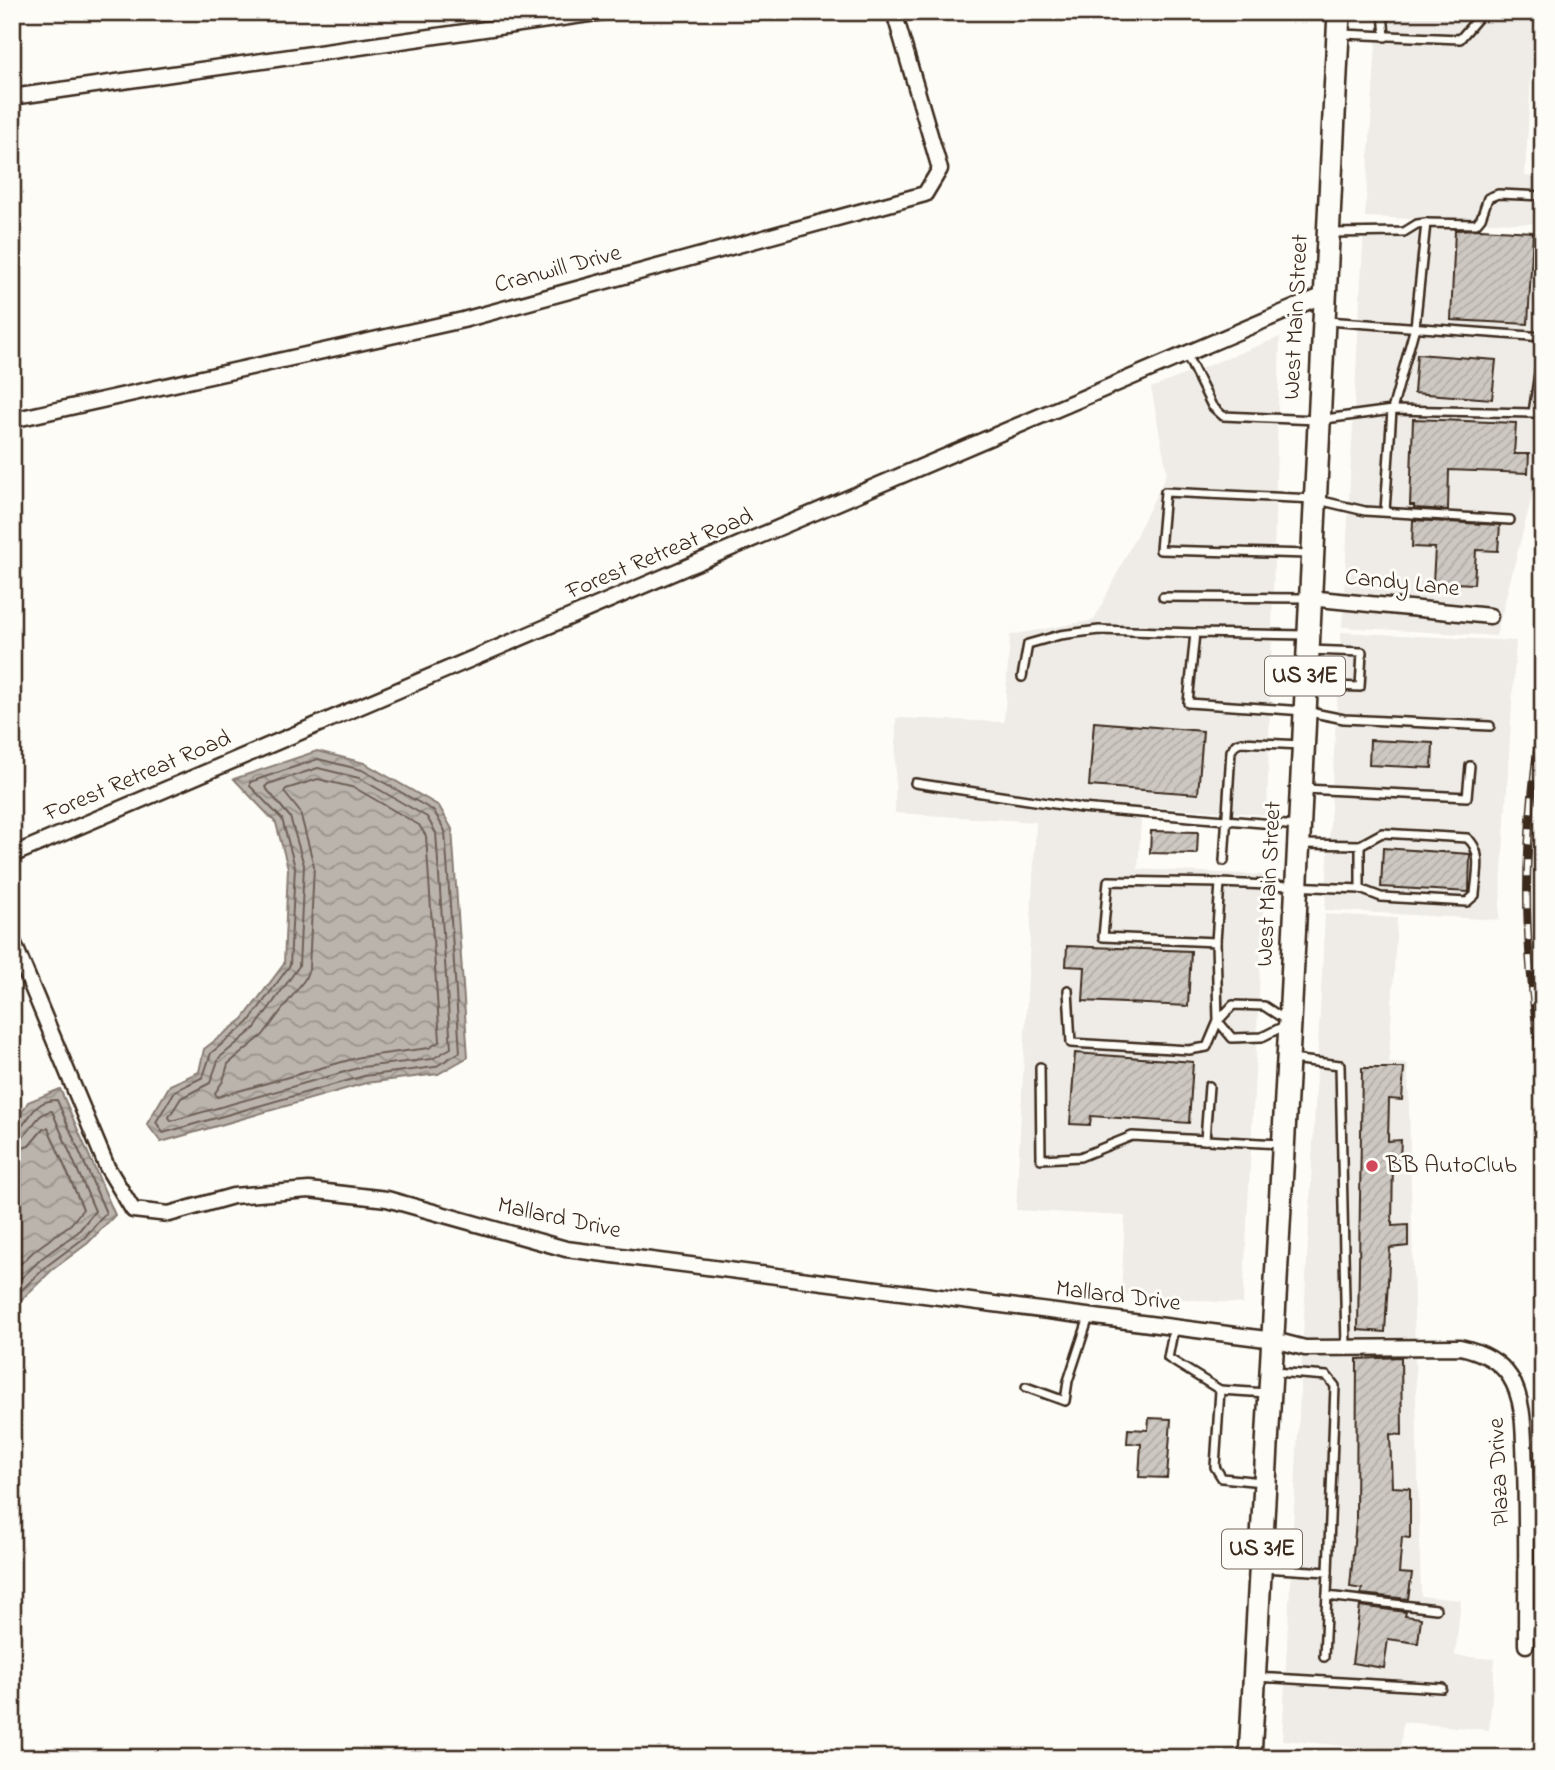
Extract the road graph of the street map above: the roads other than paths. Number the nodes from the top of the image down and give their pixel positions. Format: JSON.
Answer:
{"nodes":[{"id":1,"x":603,"y":12,"type":"edge"},
{"id":2,"x":894,"y":12,"type":"edge"},
{"id":3,"x":1383,"y":12,"type":"edge"},
{"id":4,"x":1483,"y":12,"type":"edge"},
{"id":5,"x":1338,"y":23,"type":"edge"},
{"id":6,"x":1385,"y":37,"type":"junction"},
{"id":7,"x":12,"y":97,"type":"edge"},
{"id":8,"x":1543,"y":196,"type":"edge"},
{"id":9,"x":1426,"y":223,"type":"junction"},
{"id":10,"x":1327,"y":233,"type":"junction"},
{"id":11,"x":1324,"y":295,"type":"junction"},
{"id":12,"x":1323,"y":320,"type":"junction"},
{"id":13,"x":1415,"y":327,"type":"junction"},
{"id":14,"x":1543,"y":337,"type":"edge"},
{"id":15,"x":1543,"y":346,"type":"edge"},
{"id":16,"x":1186,"y":354,"type":"junction"},
{"id":17,"x":1392,"y":410,"type":"junction"},
{"id":18,"x":12,"y":420,"type":"edge"},
{"id":19,"x":1318,"y":420,"type":"junction"},
{"id":20,"x":1314,"y":499,"type":"junction"},
{"id":21,"x":1385,"y":511,"type":"junction"},
{"id":22,"x":1510,"y":520,"type":"dead end"},
{"id":23,"x":1311,"y":554,"type":"junction"},
{"id":24,"x":1163,"y":597,"type":"dead end"},
{"id":25,"x":1309,"y":598,"type":"junction"},
{"id":26,"x":1490,"y":616,"type":"dead end"},
{"id":27,"x":1195,"y":633,"type":"junction"},
{"id":28,"x":1307,"y":643,"type":"junction"},
{"id":29,"x":1022,"y":677,"type":"dead end"},
{"id":30,"x":1305,"y":685,"type":"junction"},
{"id":31,"x":1304,"y":711,"type":"junction"},
{"id":32,"x":1490,"y":726,"type":"dead end"},
{"id":33,"x":1302,"y":746,"type":"junction"},
{"id":34,"x":1470,"y":766,"type":"dead end"},
{"id":35,"x":915,"y":783,"type":"dead end"},
{"id":36,"x":1300,"y":789,"type":"junction"},
{"id":37,"x":1226,"y":821,"type":"junction"},
{"id":38,"x":1298,"y":835,"type":"junction"},
{"id":39,"x":1360,"y":845,"type":"junction"},
{"id":40,"x":12,"y":855,"type":"edge"},
{"id":41,"x":1224,"y":861,"type":"dead end"},
{"id":42,"x":1220,"y":883,"type":"junction"},
{"id":43,"x":1295,"y":888,"type":"junction"},
{"id":44,"x":1360,"y":889,"type":"junction"},
{"id":45,"x":12,"y":939,"type":"edge"},
{"id":46,"x":1216,"y":942,"type":"junction"},
{"id":47,"x":1068,"y":990,"type":"dead end"},
{"id":48,"x":1218,"y":1021,"type":"junction"},
{"id":49,"x":1290,"y":1023,"type":"junction"},
{"id":50,"x":1288,"y":1059,"type":"junction"},
{"id":51,"x":1040,"y":1067,"type":"dead end"},
{"id":52,"x":1209,"y":1086,"type":"dead end"},
{"id":53,"x":1205,"y":1140,"type":"junction"},
{"id":54,"x":1283,"y":1144,"type":"junction"},
{"id":55,"x":1089,"y":1316,"type":"junction"},
{"id":56,"x":1174,"y":1327,"type":"junction"},
{"id":57,"x":1274,"y":1340,"type":"junction"},
{"id":58,"x":1346,"y":1348,"type":"junction"},
{"id":59,"x":1272,"y":1382,"type":"junction"},
{"id":60,"x":1026,"y":1387,"type":"dead end"},
{"id":61,"x":1220,"y":1390,"type":"junction"},
{"id":62,"x":1266,"y":1483,"type":"junction"},
{"id":63,"x":1261,"y":1568,"type":"junction"},
{"id":64,"x":1328,"y":1572,"type":"junction"},
{"id":65,"x":1327,"y":1596,"type":"junction"},
{"id":66,"x":1436,"y":1609,"type":"dead end"},
{"id":67,"x":1526,"y":1645,"type":"dead end"},
{"id":68,"x":1324,"y":1657,"type":"dead end"},
{"id":69,"x":1255,"y":1677,"type":"junction"},
{"id":70,"x":1442,"y":1688,"type":"dead end"},
{"id":71,"x":1250,"y":1758,"type":"edge"}],
"edges":[{"from":1,"to":7,"type":"street"},
{"from":2,"to":18,"type":"street","name":"Cranwill Drive"},
{"from":3,"to":6,"type":"lane"},
{"from":4,"to":6,"type":"lane"},
{"from":5,"to":6,"type":"lane"},
{"from":5,"to":10,"type":"main road","name":"West Main Street","number":"US 31E"},
{"from":8,"to":9,"type":"lane"},
{"from":9,"to":10,"type":"lane"},
{"from":9,"to":13,"type":"lane"},
{"from":10,"to":11,"type":"main road","name":"West Main Street","number":"US 31E"},
{"from":11,"to":12,"type":"main road","name":"West Main Street","number":"US 31E"},
{"from":11,"to":16,"type":"street","name":"Forest Retreat Road"},
{"from":12,"to":13,"type":"lane"},
{"from":12,"to":19,"type":"main road","name":"West Main Street","number":"US 31E"},
{"from":13,"to":14,"type":"lane"},
{"from":13,"to":17,"type":"lane"},
{"from":15,"to":17,"type":"lane"},
{"from":16,"to":19,"type":"lane"},
{"from":16,"to":40,"type":"street","name":"Forest Retreat Road"},
{"from":17,"to":19,"type":"lane"},
{"from":17,"to":21,"type":"lane"},
{"from":19,"to":20,"type":"main road","name":"West Main Street","number":"US 31E"},
{"from":20,"to":21,"type":"lane"},
{"from":20,"to":23,"type":"main road","name":"West Main Street","number":"US 31E"},
{"from":20,"to":23,"type":"lane"},
{"from":21,"to":22,"type":"lane"},
{"from":23,"to":25,"type":"main road","name":"West Main Street","number":"US 31E"},
{"from":24,"to":25,"type":"lane"},
{"from":25,"to":26,"type":"street","name":"Candy Lane"},
{"from":25,"to":28,"type":"main road","name":"West Main Street","number":"US 31E"},
{"from":27,"to":28,"type":"lane"},
{"from":27,"to":29,"type":"lane"},
{"from":27,"to":31,"type":"lane"},
{"from":28,"to":30,"type":"main road","name":"West Main Street","number":"US 31E"},
{"from":28,"to":30,"type":"lane"},
{"from":30,"to":31,"type":"main road","name":"West Main Street","number":"US 31E"},
{"from":31,"to":32,"type":"lane"},
{"from":31,"to":33,"type":"main road","name":"West Main Street","number":"US 31E"},
{"from":33,"to":36,"type":"main road","name":"West Main Street","number":"US 31E"},
{"from":33,"to":37,"type":"lane"},
{"from":34,"to":36,"type":"lane"},
{"from":35,"to":37,"type":"lane"},
{"from":36,"to":38,"type":"main road","name":"West Main Street","number":"US 31E"},
{"from":37,"to":38,"type":"lane"},
{"from":37,"to":41,"type":"lane"},
{"from":38,"to":39,"type":"lane"},
{"from":38,"to":43,"type":"main road","name":"West Main Street","number":"US 31E"},
{"from":39,"to":44,"type":"lane"},
{"from":39,"to":44,"type":"lane"},
{"from":42,"to":43,"type":"lane"},
{"from":42,"to":46,"type":"lane"},
{"from":42,"to":46,"type":"lane"},
{"from":43,"to":44,"type":"lane"},
{"from":43,"to":49,"type":"main road","name":"West Main Street","number":"US 31E"},
{"from":45,"to":55,"type":"street","name":"Mallard Drive"},
{"from":46,"to":48,"type":"lane"},
{"from":47,"to":48,"type":"lane"},
{"from":48,"to":49,"type":"lane"},
{"from":48,"to":49,"type":"lane"},
{"from":49,"to":50,"type":"main road","name":"West Main Street","number":"US 31E"},
{"from":50,"to":54,"type":"main road","name":"West Main Street","number":"US 31E"},
{"from":50,"to":58,"type":"lane"},
{"from":51,"to":53,"type":"lane"},
{"from":52,"to":53,"type":"lane"},
{"from":53,"to":54,"type":"lane"},
{"from":54,"to":57,"type":"main road","name":"West Main Street","number":"US 31E"},
{"from":55,"to":56,"type":"street","name":"Mallard Drive"},
{"from":55,"to":60,"type":"lane"},
{"from":56,"to":57,"type":"street","name":"Mallard Drive"},
{"from":56,"to":61,"type":"lane"},
{"from":57,"to":58,"type":"street","name":"Plaza Drive"},
{"from":57,"to":59,"type":"main road","name":"West Main Street","number":"US 31E"},
{"from":58,"to":67,"type":"street","name":"Plaza Drive"},
{"from":59,"to":61,"type":"lane"},
{"from":59,"to":62,"type":"main road","name":"West Main Street","number":"US 31E"},
{"from":59,"to":64,"type":"lane"},
{"from":61,"to":62,"type":"lane"},
{"from":62,"to":63,"type":"main road","name":"West Main Street","number":"US 31E"},
{"from":63,"to":64,"type":"lane"},
{"from":63,"to":69,"type":"main road","name":"West Main Street","number":"US 31E"},
{"from":64,"to":65,"type":"lane"},
{"from":65,"to":66,"type":"lane"},
{"from":65,"to":68,"type":"lane"},
{"from":69,"to":70,"type":"lane"},
{"from":69,"to":71,"type":"main road","name":"West Main Street","number":"US 31E"}]}
